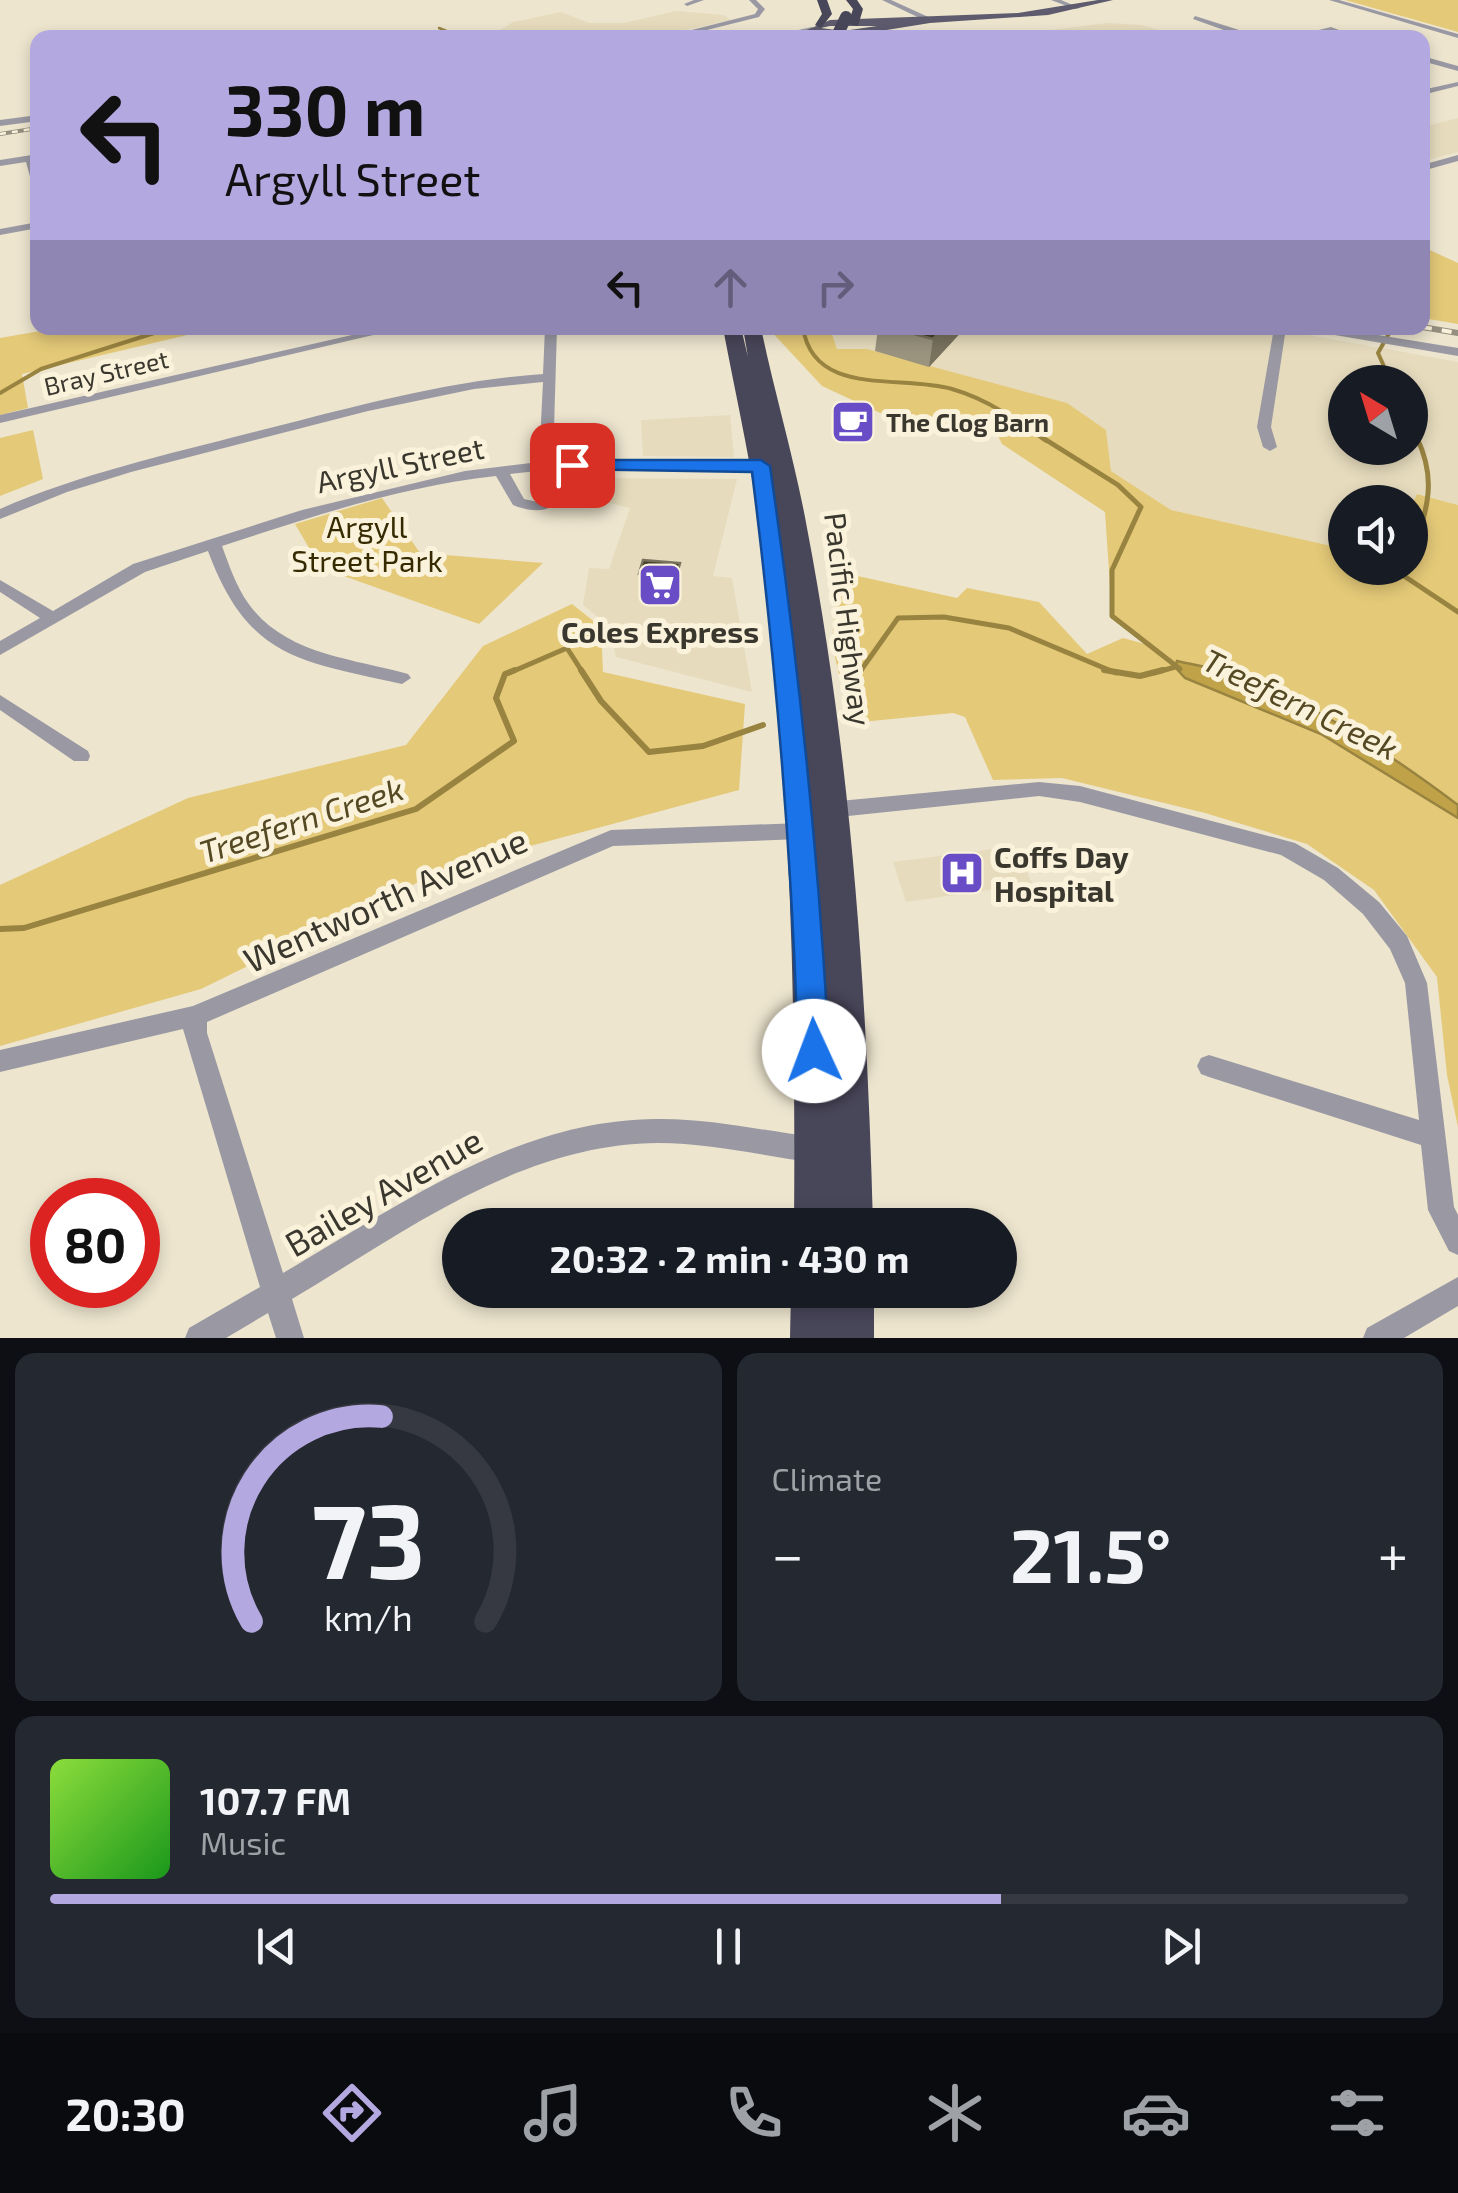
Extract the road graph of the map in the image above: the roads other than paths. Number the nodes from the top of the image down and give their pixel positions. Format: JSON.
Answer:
{"nodes":[{"id":1,"x":701,"y":0,"type":"edge"},
{"id":2,"x":752,"y":0,"type":"edge"},
{"id":3,"x":822,"y":0,"type":"edge"},
{"id":4,"x":832,"y":0,"type":"edge"},
{"id":5,"x":840,"y":0,"type":"edge"},
{"id":6,"x":851,"y":0,"type":"edge"},
{"id":7,"x":886,"y":0,"type":"edge"},
{"id":8,"x":1054,"y":0,"type":"edge"},
{"id":9,"x":1109,"y":0,"type":"edge"},
{"id":10,"x":1332,"y":0,"type":"edge"},
{"id":11,"x":686,"y":4,"type":"dead end"},
{"id":12,"x":1077,"y":8,"type":"junction"},
{"id":13,"x":1195,"y":18,"type":"dead end"},
{"id":14,"x":931,"y":20,"type":"junction"},
{"id":15,"x":851,"y":25,"type":"edge"},
{"id":16,"x":699,"y":30,"type":"edge"},
{"id":17,"x":818,"y":30,"type":"edge"},
{"id":18,"x":1231,"y":30,"type":"edge"},
{"id":19,"x":1458,"y":36,"type":"edge"},
{"id":20,"x":1430,"y":60,"type":"edge"},
{"id":21,"x":1458,"y":68,"type":"edge"},
{"id":22,"x":1458,"y":84,"type":"edge"},
{"id":23,"x":1430,"y":91,"type":"edge"},
{"id":24,"x":30,"y":119,"type":"edge"},
{"id":25,"x":0,"y":123,"type":"edge"},
{"id":26,"x":30,"y":158,"type":"edge"},
{"id":27,"x":1458,"y":158,"type":"edge"},
{"id":28,"x":0,"y":163,"type":"edge"},
{"id":29,"x":1430,"y":166,"type":"edge"},
{"id":30,"x":30,"y":230,"type":"edge"},
{"id":31,"x":0,"y":232,"type":"edge"},
{"id":32,"x":366,"y":335,"type":"edge"},
{"id":33,"x":550,"y":335,"type":"edge"},
{"id":34,"x":734,"y":335,"type":"edge"},
{"id":35,"x":753,"y":335,"type":"edge"},
{"id":36,"x":1279,"y":335,"type":"edge"},
{"id":37,"x":1357,"y":335,"type":"edge"},
{"id":38,"x":1458,"y":352,"type":"edge"},
{"id":39,"x":548,"y":378,"type":"junction"},
{"id":40,"x":0,"y":419,"type":"edge"},
{"id":41,"x":1270,"y":448,"type":"dead end"},
{"id":42,"x":572,"y":465,"type":"junction"},
{"id":43,"x":546,"y":466,"type":"junction"},
{"id":44,"x":771,"y":466,"type":"junction"},
{"id":45,"x":500,"y":470,"type":"junction"},
{"id":46,"x":0,"y":514,"type":"edge"},
{"id":47,"x":213,"y":543,"type":"junction"},
{"id":48,"x":0,"y":584,"type":"edge"},
{"id":49,"x":52,"y":618,"type":"junction"},
{"id":50,"x":0,"y":649,"type":"edge"},
{"id":51,"x":402,"y":678,"type":"dead end"},
{"id":52,"x":0,"y":702,"type":"edge"},
{"id":53,"x":81,"y":756,"type":"dead end"},
{"id":54,"x":829,"y":810,"type":"junction"},
{"id":55,"x":801,"y":830,"type":"junction"},
{"id":56,"x":196,"y":1016,"type":"junction"},
{"id":57,"x":0,"y":1061,"type":"edge"},
{"id":58,"x":1209,"y":1066,"type":"dead end"},
{"id":59,"x":1435,"y":1136,"type":"junction"},
{"id":60,"x":833,"y":1151,"type":"junction"},
{"id":61,"x":819,"y":1208,"type":"edge"},
{"id":62,"x":848,"y":1208,"type":"edge"},
{"id":63,"x":1458,"y":1242,"type":"edge"},
{"id":64,"x":1458,"y":1291,"type":"edge"},
{"id":65,"x":278,"y":1292,"type":"junction"},
{"id":66,"x":813,"y":1308,"type":"edge"},
{"id":67,"x":852,"y":1308,"type":"edge"},
{"id":68,"x":199,"y":1338,"type":"edge"},
{"id":69,"x":290,"y":1338,"type":"edge"},
{"id":70,"x":812,"y":1338,"type":"edge"},
{"id":71,"x":852,"y":1338,"type":"edge"},
{"id":72,"x":1377,"y":1338,"type":"edge"}],
"edges":[{"from":1,"to":11,"type":"street"},
{"from":2,"to":16,"type":"street"},
{"from":3,"to":17,"type":"highway"},
{"from":4,"to":15,"type":"highway"},
{"from":5,"to":15,"type":"highway"},
{"from":6,"to":15,"type":"highway"},
{"from":7,"to":14,"type":"street"},
{"from":8,"to":12,"type":"street"},
{"from":9,"to":12,"type":"main road"},
{"from":10,"to":19,"type":"street"},
{"from":12,"to":14,"type":"main road"},
{"from":13,"to":18,"type":"street"},
{"from":14,"to":15,"type":"main road"},
{"from":14,"to":15,"type":"main road"},
{"from":20,"to":21,"type":"street"},
{"from":22,"to":23,"type":"street"},
{"from":24,"to":25,"type":"street"},
{"from":26,"to":28,"type":"street"},
{"from":27,"to":29,"type":"street"},
{"from":30,"to":31,"type":"street"},
{"from":32,"to":40,"type":"street","name":"Bray Street"},
{"from":33,"to":39,"type":"street"},
{"from":34,"to":44,"type":"highway","name":"Pacific Highway"},
{"from":35,"to":44,"type":"highway","name":"Pacific Highway"},
{"from":36,"to":41,"type":"street"},
{"from":37,"to":38,"type":"street"},
{"from":39,"to":43,"type":"street"},
{"from":39,"to":46,"type":"street"},
{"from":42,"to":43,"type":"street","name":"Argyll Street"},
{"from":42,"to":44,"type":"street","name":"Argyll Street"},
{"from":42,"to":45,"type":"street"},
{"from":43,"to":45,"type":"street","name":"Argyll Street"},
{"from":44,"to":54,"type":"highway","name":"Pacific Highway"},
{"from":44,"to":55,"type":"highway","name":"Pacific Highway"},
{"from":45,"to":47,"type":"street","name":"Argyll Street"},
{"from":47,"to":49,"type":"street","name":"Argyll Street"},
{"from":47,"to":51,"type":"street"},
{"from":48,"to":49,"type":"street"},
{"from":49,"to":50,"type":"street","name":"Argyll Street"},
{"from":52,"to":53,"type":"street"},
{"from":54,"to":59,"type":"street"},
{"from":54,"to":60,"type":"highway","name":"Pacific Highway"},
{"from":55,"to":56,"type":"street","name":"Wentworth Avenue"},
{"from":55,"to":60,"type":"highway","name":"Pacific Highway"},
{"from":56,"to":57,"type":"street","name":"Wentworth Avenue"},
{"from":56,"to":65,"type":"street"},
{"from":58,"to":59,"type":"street"},
{"from":59,"to":63,"type":"street"},
{"from":60,"to":61,"type":"highway","name":"Pacific Highway"},
{"from":60,"to":62,"type":"highway","name":"Pacific Highway"},
{"from":60,"to":65,"type":"street","name":"Bailey Avenue"},
{"from":64,"to":72,"type":"street"},
{"from":65,"to":68,"type":"street","name":"Bailey Avenue"},
{"from":65,"to":69,"type":"street"},
{"from":66,"to":70,"type":"highway"},
{"from":67,"to":71,"type":"highway"}]}
